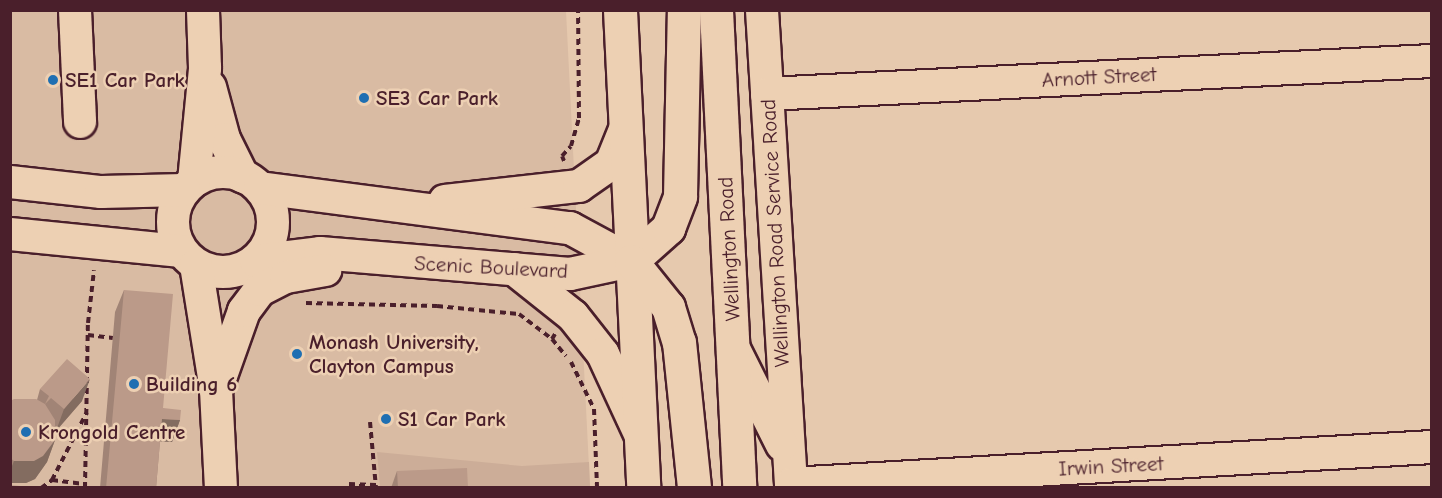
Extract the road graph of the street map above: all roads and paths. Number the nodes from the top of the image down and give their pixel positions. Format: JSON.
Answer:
{"nodes":[{"id":1,"x":75,"y":10,"type":"edge"},
{"id":2,"x":202,"y":10,"type":"edge"},
{"id":3,"x":578,"y":10,"type":"edge"},
{"id":4,"x":620,"y":10,"type":"edge"},
{"id":5,"x":684,"y":10,"type":"edge"},
{"id":6,"x":716,"y":10,"type":"edge"},
{"id":7,"x":762,"y":10,"type":"edge"},
{"id":8,"x":1431,"y":61,"type":"edge"},
{"id":9,"x":205,"y":68,"type":"junction"},
{"id":10,"x":767,"y":94,"type":"junction"},
{"id":11,"x":80,"y":122,"type":"dead end"},
{"id":12,"x":626,"y":130,"type":"junction"},
{"id":13,"x":10,"y":182,"type":"edge"},
{"id":14,"x":252,"y":182,"type":"junction"},
{"id":15,"x":189,"y":186,"type":"junction"},
{"id":16,"x":579,"y":186,"type":"junction"},
{"id":17,"x":394,"y":207,"type":"junction"},
{"id":18,"x":10,"y":234,"type":"edge"},
{"id":19,"x":189,"y":258,"type":"junction"},
{"id":20,"x":95,"y":260,"type":"dead end"},
{"id":21,"x":380,"y":261,"type":"junction"},
{"id":22,"x":631,"y":261,"type":"junction"},
{"id":23,"x":244,"y":267,"type":"junction"},
{"id":24,"x":514,"y":269,"type":"junction"},
{"id":25,"x":300,"y":303,"type":"dead end"},
{"id":26,"x":88,"y":335,"type":"junction"},
{"id":27,"x":113,"y":338,"type":"dead end"},
{"id":28,"x":552,"y":339,"type":"dead end"},
{"id":29,"x":734,"y":349,"type":"junction"},
{"id":30,"x":216,"y":390,"type":"junction"},
{"id":31,"x":88,"y":408,"type":"junction"},
{"id":32,"x":370,"y":422,"type":"dead end"},
{"id":33,"x":640,"y":434,"type":"junction"},
{"id":34,"x":1431,"y":447,"type":"edge"},
{"id":35,"x":790,"y":476,"type":"edge"},
{"id":36,"x":52,"y":480,"type":"junction"},
{"id":37,"x":349,"y":484,"type":"dead end"},
{"id":38,"x":86,"y":486,"type":"edge"},
{"id":39,"x":376,"y":486,"type":"edge"},
{"id":40,"x":41,"y":488,"type":"edge"},
{"id":41,"x":221,"y":488,"type":"edge"},
{"id":42,"x":643,"y":488,"type":"edge"},
{"id":43,"x":694,"y":488,"type":"edge"},
{"id":44,"x":739,"y":488,"type":"edge"}],
"edges":[{"from":1,"to":11,"type":"street"},
{"from":2,"to":9,"type":"street"},
{"from":3,"to":16,"type":"path"},
{"from":4,"to":12,"type":"highway"},
{"from":5,"to":22,"type":"highway"},
{"from":6,"to":29,"type":"highway","name":"Wellington Road"},
{"from":7,"to":10,"type":"street","name":"Wellington Road Service Road"},
{"from":8,"to":10,"type":"street","name":"Arnott Street"},
{"from":9,"to":14,"type":"street"},
{"from":9,"to":15,"type":"street"},
{"from":10,"to":35,"type":"street","name":"Wellington Road Service Road"},
{"from":12,"to":16,"type":"street"},
{"from":12,"to":22,"type":"highway"},
{"from":13,"to":15,"type":"street"},
{"from":14,"to":15,"type":"street"},
{"from":14,"to":17,"type":"street","name":"Scenic Boulevard"},
{"from":14,"to":23,"type":"street"},
{"from":15,"to":19,"type":"street"},
{"from":16,"to":17,"type":"street"},
{"from":17,"to":22,"type":"street","name":"Scenic Boulevard"},
{"from":18,"to":19,"type":"street"},
{"from":19,"to":23,"type":"street"},
{"from":19,"to":30,"type":"street"},
{"from":20,"to":26,"type":"path"},
{"from":21,"to":23,"type":"street","name":"Scenic Boulevard"},
{"from":21,"to":24,"type":"street","name":"Scenic Boulevard"},
{"from":21,"to":30,"type":"street"},
{"from":22,"to":24,"type":"street","name":"Scenic Boulevard"},
{"from":22,"to":33,"type":"highway"},
{"from":22,"to":43,"type":"highway"},
{"from":23,"to":30,"type":"street"},
{"from":24,"to":33,"type":"street"},
{"from":25,"to":28,"type":"path","name":"Scenic Boulevard"},
{"from":26,"to":27,"type":"path"},
{"from":26,"to":31,"type":"path"},
{"from":29,"to":35,"type":"street","name":"Wellington Road Service Road"},
{"from":29,"to":44,"type":"highway","name":"Wellington Road"},
{"from":30,"to":41,"type":"street"},
{"from":31,"to":36,"type":"path"},
{"from":31,"to":38,"type":"path"},
{"from":32,"to":39,"type":"path"},
{"from":33,"to":42,"type":"highway"},
{"from":34,"to":35,"type":"street","name":"Irwin Street"},
{"from":36,"to":38,"type":"path"},
{"from":36,"to":40,"type":"path"},
{"from":37,"to":39,"type":"path"}]}
